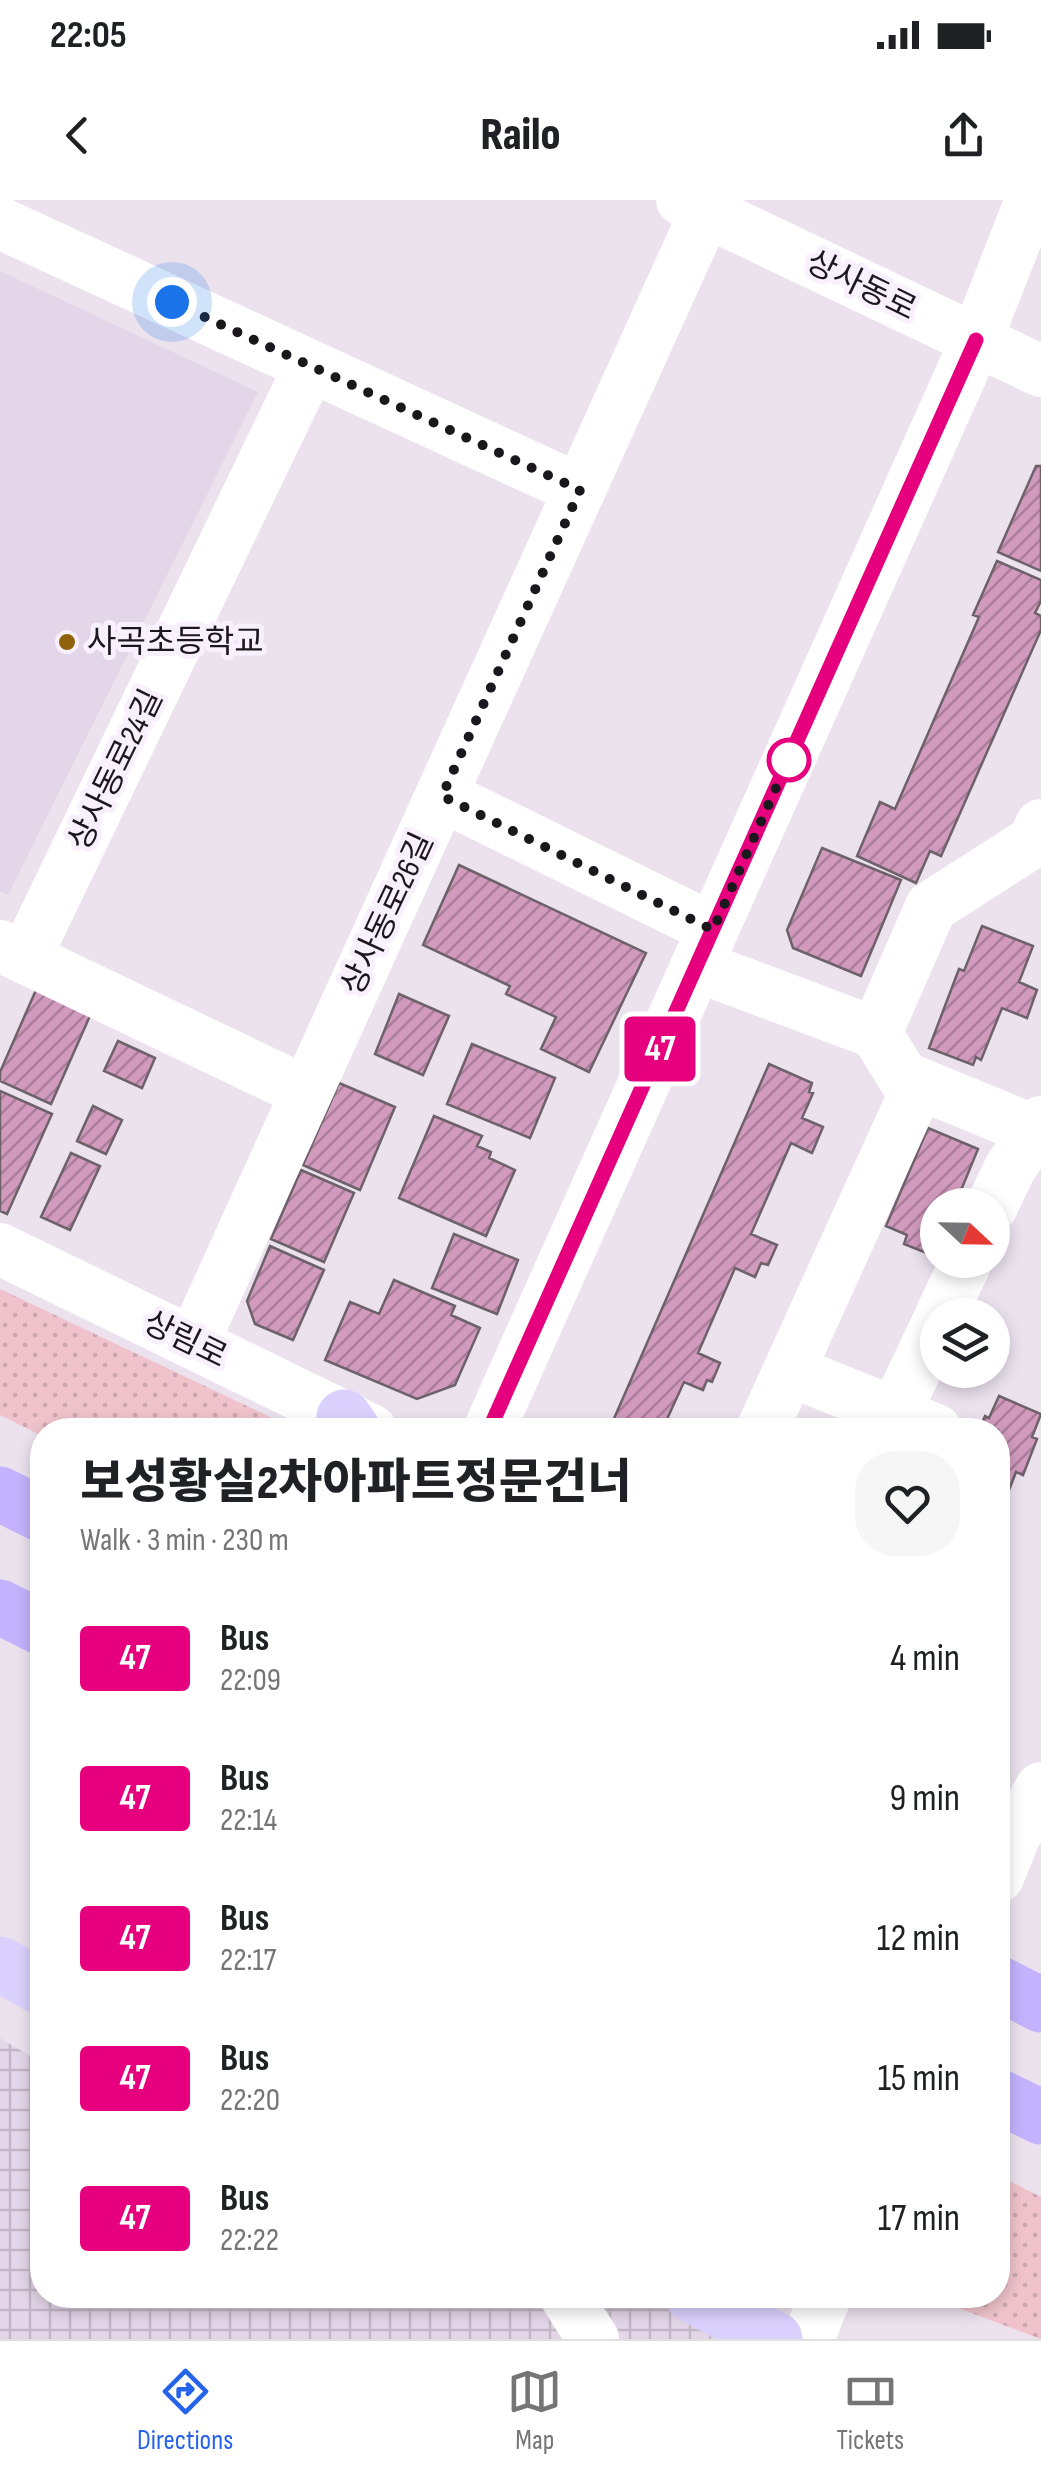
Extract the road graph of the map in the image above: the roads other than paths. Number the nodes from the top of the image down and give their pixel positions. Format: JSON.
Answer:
{"nodes":[{"id":1,"x":1030,"y":200,"type":"edge"},
{"id":2,"x":694,"y":205,"type":"edge"},
{"id":3,"x":0,"y":222,"type":"edge"},
{"id":4,"x":976,"y":340,"type":"junction"},
{"id":5,"x":310,"y":366,"type":"junction"},
{"id":6,"x":1041,"y":372,"type":"edge"},
{"id":7,"x":580,"y":490,"type":"junction"},
{"id":8,"x":442,"y":796,"type":"junction"},
{"id":9,"x":1041,"y":825,"type":"edge"},
{"id":10,"x":705,"y":948,"type":"junction"},
{"id":11,"x":13,"y":952,"type":"edge"},
{"id":12,"x":876,"y":1034,"type":"junction"},
{"id":13,"x":919,"y":1084,"type":"junction"},
{"id":14,"x":306,"y":1092,"type":"junction"},
{"id":15,"x":1039,"y":1127,"type":"edge"},
{"id":16,"x":1001,"y":1188,"type":"edge"},
{"id":17,"x":0,"y":1249,"type":"edge"},
{"id":18,"x":193,"y":1343,"type":"junction"},
{"id":19,"x":790,"y":1370,"type":"junction"},
{"id":20,"x":923,"y":1388,"type":"edge"},
{"id":21,"x":340,"y":1418,"type":"edge"},
{"id":22,"x":494,"y":1418,"type":"edge"},
{"id":23,"x":768,"y":1418,"type":"edge"},
{"id":24,"x":905,"y":1418,"type":"edge"},
{"id":25,"x":916,"y":1418,"type":"edge"},
{"id":26,"x":0,"y":1494,"type":"edge"},
{"id":27,"x":30,"y":1509,"type":"edge"},
{"id":28,"x":0,"y":1607,"type":"edge"},
{"id":29,"x":30,"y":1622,"type":"edge"},
{"id":30,"x":1041,"y":1788,"type":"edge"},
{"id":31,"x":1010,"y":1846,"type":"edge"},
{"id":32,"x":0,"y":1964,"type":"edge"},
{"id":33,"x":30,"y":1981,"type":"edge"},
{"id":34,"x":1010,"y":1990,"type":"edge"},
{"id":35,"x":1041,"y":2005,"type":"edge"},
{"id":36,"x":573,"y":2308,"type":"edge"},
{"id":37,"x":717,"y":2308,"type":"edge"},
{"id":38,"x":821,"y":2308,"type":"edge"},
{"id":39,"x":593,"y":2339,"type":"edge"},
{"id":40,"x":775,"y":2339,"type":"edge"},
{"id":41,"x":808,"y":2339,"type":"edge"}],
"edges":[{"from":1,"to":4,"type":"street"},
{"from":2,"to":4,"type":"street","name":"상사동로"},
{"from":2,"to":7,"type":"street","name":"상사동로26길"},
{"from":3,"to":5,"type":"street"},
{"from":4,"to":6,"type":"street","name":"상사동로"},
{"from":4,"to":10,"type":"street"},
{"from":5,"to":7,"type":"street"},
{"from":5,"to":11,"type":"street","name":"상사동로24길"},
{"from":7,"to":8,"type":"street","name":"상사동로26길"},
{"from":8,"to":10,"type":"street"},
{"from":8,"to":14,"type":"street","name":"상사동로26길"},
{"from":9,"to":12,"type":"street"},
{"from":10,"to":12,"type":"street"},
{"from":10,"to":22,"type":"street"},
{"from":11,"to":14,"type":"street","name":"상사동로24길"},
{"from":12,"to":13,"type":"street"},
{"from":13,"to":15,"type":"street"},
{"from":13,"to":19,"type":"street"},
{"from":14,"to":18,"type":"street","name":"상사동로26길"},
{"from":15,"to":16,"type":"street"},
{"from":17,"to":18,"type":"street","name":"상림로"},
{"from":18,"to":21,"type":"street","name":"상림로"},
{"from":19,"to":23,"type":"street"},
{"from":19,"to":24,"type":"street"},
{"from":20,"to":25,"type":"street"},
{"from":26,"to":27,"type":"highway"},
{"from":28,"to":29,"type":"highway"},
{"from":30,"to":31,"type":"street"},
{"from":32,"to":33,"type":"main road"},
{"from":34,"to":35,"type":"highway"},
{"from":36,"to":39,"type":"street"},
{"from":37,"to":40,"type":"main road"},
{"from":38,"to":41,"type":"street"}]}
